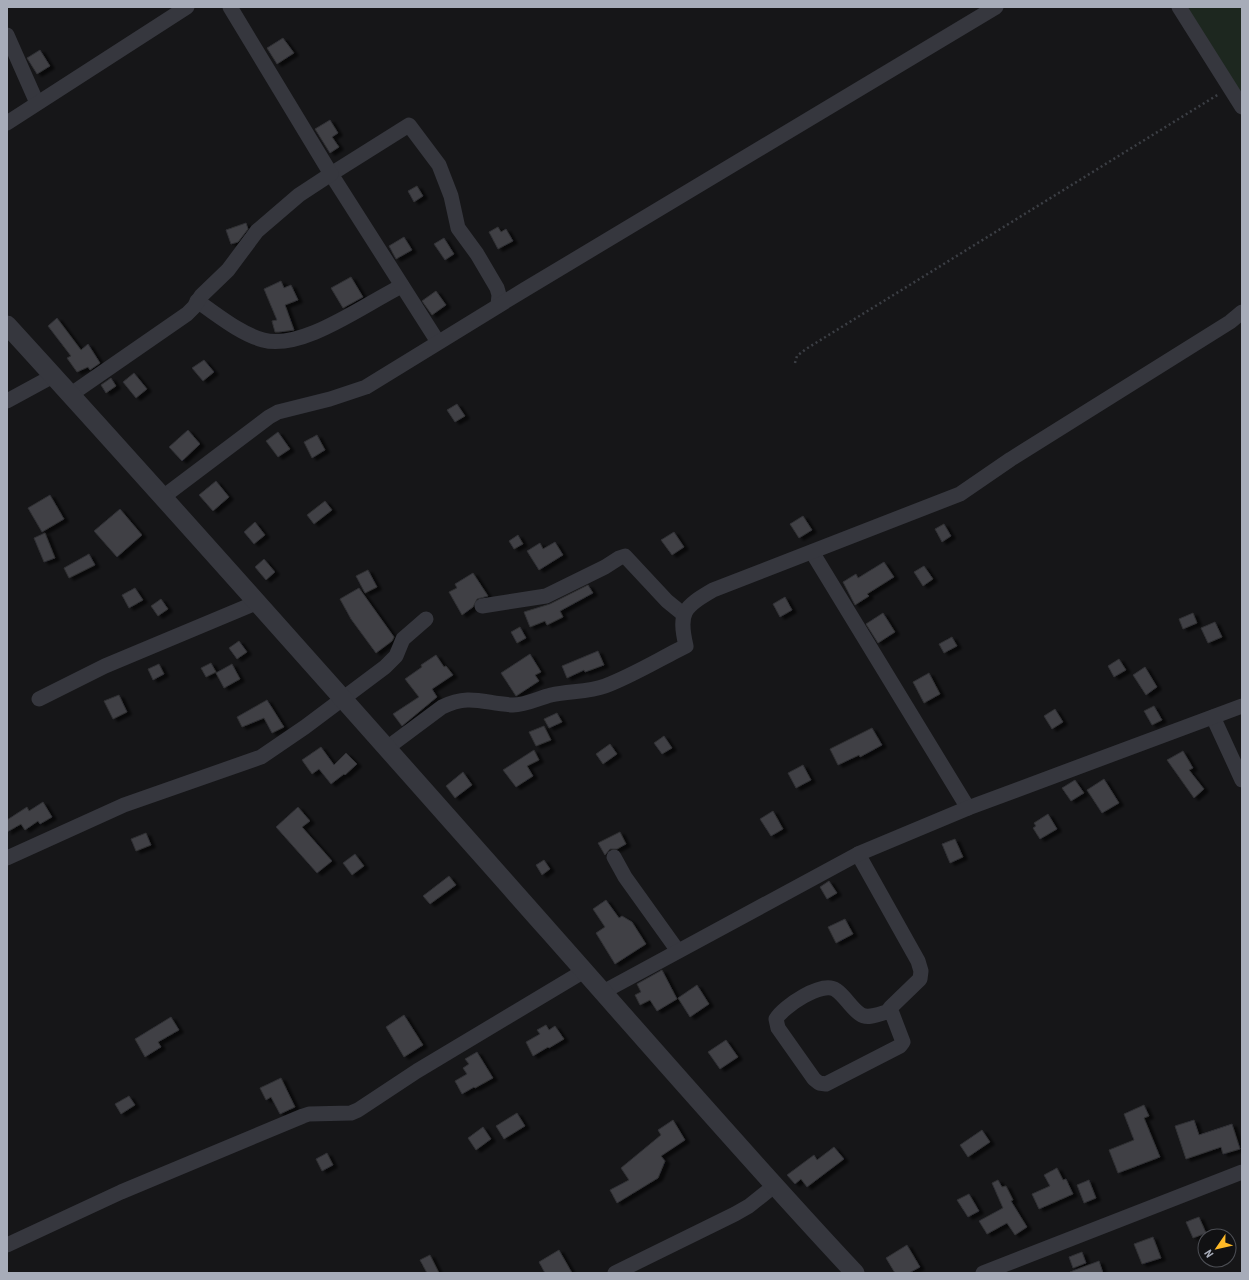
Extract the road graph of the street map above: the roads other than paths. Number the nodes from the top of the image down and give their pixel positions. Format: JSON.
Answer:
{"nodes":[{"id":1,"x":187,"y":7,"type":"edge"},
{"id":2,"x":230,"y":7,"type":"edge"},
{"id":3,"x":996,"y":7,"type":"edge"},
{"id":4,"x":1178,"y":7,"type":"edge"},
{"id":5,"x":7,"y":35,"type":"edge"},
{"id":6,"x":37,"y":103,"type":"junction"},
{"id":7,"x":1242,"y":107,"type":"edge"},
{"id":8,"x":7,"y":123,"type":"edge"},
{"id":9,"x":331,"y":174,"type":"junction"},
{"id":10,"x":402,"y":286,"type":"junction"},
{"id":11,"x":197,"y":301,"type":"junction"},
{"id":12,"x":498,"y":305,"type":"junction"},
{"id":13,"x":1242,"y":312,"type":"edge"},
{"id":14,"x":7,"y":325,"type":"edge"},
{"id":15,"x":438,"y":342,"type":"junction"},
{"id":16,"x":53,"y":376,"type":"junction"},
{"id":17,"x":70,"y":395,"type":"junction"},
{"id":18,"x":7,"y":401,"type":"edge"},
{"id":19,"x":163,"y":497,"type":"junction"},
{"id":20,"x":812,"y":552,"type":"junction"},
{"id":21,"x":258,"y":602,"type":"junction"},
{"id":22,"x":482,"y":606,"type":"dead end"},
{"id":23,"x":683,"y":614,"type":"junction"},
{"id":24,"x":426,"y":619,"type":"dead end"},
{"id":25,"x":39,"y":699,"type":"dead end"},
{"id":26,"x":343,"y":700,"type":"junction"},
{"id":27,"x":1242,"y":706,"type":"edge"},
{"id":28,"x":1213,"y":717,"type":"junction"},
{"id":29,"x":387,"y":748,"type":"junction"},
{"id":30,"x":1242,"y":780,"type":"edge"},
{"id":31,"x":968,"y":808,"type":"junction"},
{"id":32,"x":858,"y":854,"type":"junction"},
{"id":33,"x":614,"y":857,"type":"dead end"},
{"id":34,"x":7,"y":858,"type":"edge"},
{"id":35,"x":678,"y":951,"type":"junction"},
{"id":36,"x":584,"y":971,"type":"junction"},
{"id":37,"x":603,"y":992,"type":"junction"},
{"id":38,"x":890,"y":1011,"type":"junction"},
{"id":39,"x":1242,"y":1172,"type":"edge"},
{"id":40,"x":774,"y":1186,"type":"junction"},
{"id":41,"x":7,"y":1245,"type":"edge"},
{"id":42,"x":615,"y":1273,"type":"edge"},
{"id":43,"x":855,"y":1273,"type":"edge"},
{"id":44,"x":983,"y":1273,"type":"edge"}],
"edges":[{"from":1,"to":6,"type":"street"},
{"from":2,"to":9,"type":"street"},
{"from":3,"to":12,"type":"street"},
{"from":4,"to":7,"type":"street"},
{"from":5,"to":6,"type":"street"},
{"from":6,"to":8,"type":"street"},
{"from":9,"to":10,"type":"street"},
{"from":9,"to":11,"type":"street"},
{"from":9,"to":12,"type":"street"},
{"from":10,"to":11,"type":"street"},
{"from":10,"to":15,"type":"street"},
{"from":11,"to":17,"type":"street"},
{"from":12,"to":15,"type":"street"},
{"from":13,"to":20,"type":"street"},
{"from":14,"to":16,"type":"street"},
{"from":15,"to":19,"type":"street"},
{"from":16,"to":17,"type":"street"},
{"from":16,"to":18,"type":"street"},
{"from":17,"to":19,"type":"street"},
{"from":19,"to":21,"type":"street"},
{"from":20,"to":23,"type":"street"},
{"from":20,"to":31,"type":"street"},
{"from":21,"to":25,"type":"street"},
{"from":21,"to":26,"type":"street"},
{"from":22,"to":23,"type":"street"},
{"from":23,"to":29,"type":"street"},
{"from":24,"to":26,"type":"street"},
{"from":26,"to":29,"type":"street"},
{"from":26,"to":34,"type":"street"},
{"from":27,"to":28,"type":"street"},
{"from":28,"to":30,"type":"street"},
{"from":28,"to":31,"type":"street"},
{"from":29,"to":36,"type":"street"},
{"from":31,"to":32,"type":"street"},
{"from":32,"to":35,"type":"street"},
{"from":32,"to":38,"type":"street"},
{"from":33,"to":35,"type":"street"},
{"from":35,"to":37,"type":"street"},
{"from":36,"to":37,"type":"street"},
{"from":36,"to":41,"type":"street"},
{"from":37,"to":40,"type":"street"},
{"from":38,"to":38,"type":"street"},
{"from":39,"to":44,"type":"street"},
{"from":40,"to":42,"type":"street"},
{"from":40,"to":43,"type":"street"}]}
